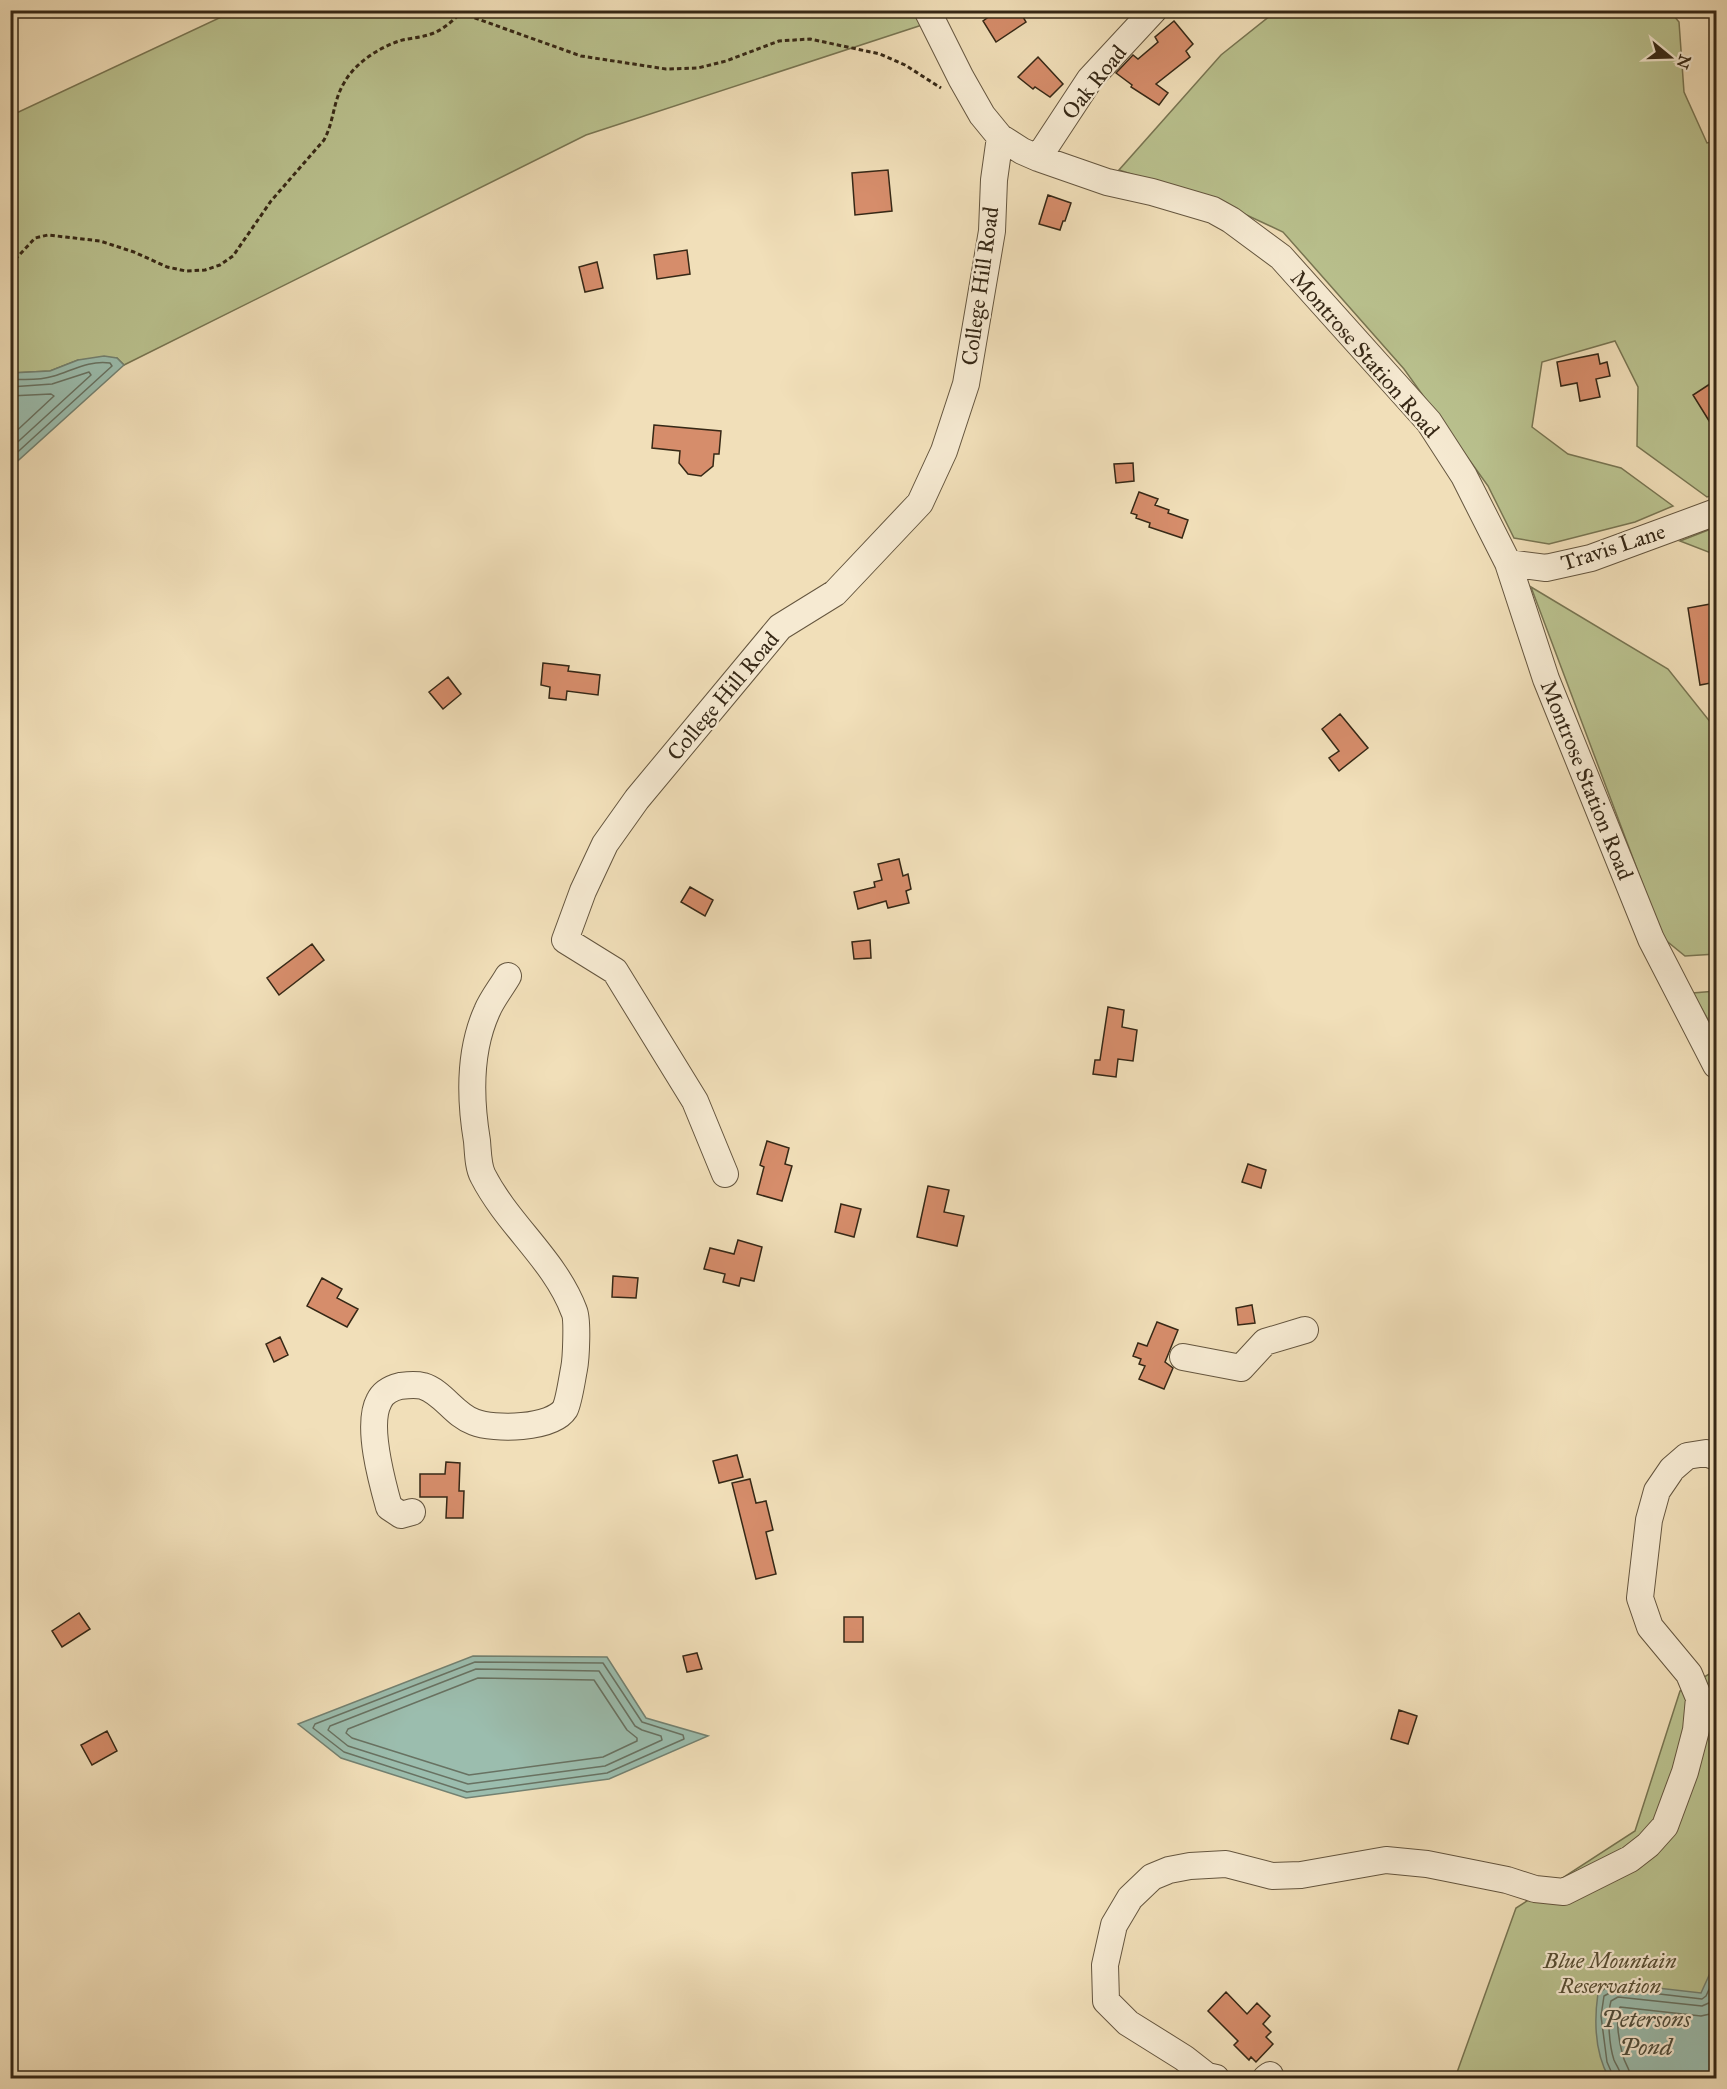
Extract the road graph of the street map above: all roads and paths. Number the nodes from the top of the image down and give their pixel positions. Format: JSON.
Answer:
{"nodes":[{"id":1,"x":927,"y":10,"type":"edge"},
{"id":2,"x":1154,"y":10,"type":"edge"},
{"id":3,"x":948,"y":93,"type":"dead end"},
{"id":4,"x":1000,"y":137,"type":"junction"},
{"id":5,"x":1038,"y":158,"type":"junction"},
{"id":6,"x":10,"y":265,"type":"edge"},
{"id":7,"x":1716,"y":512,"type":"edge"},
{"id":8,"x":1508,"y":563,"type":"junction"},
{"id":9,"x":508,"y":976,"type":"dead end"},
{"id":10,"x":1716,"y":1065,"type":"edge"},
{"id":11,"x":725,"y":1174,"type":"dead end"},
{"id":12,"x":1305,"y":1330,"type":"dead end"},
{"id":13,"x":1183,"y":1357,"type":"dead end"},
{"id":14,"x":1716,"y":1457,"type":"edge"},
{"id":15,"x":412,"y":1512,"type":"dead end"},
{"id":16,"x":1216,"y":2079,"type":"edge"}],
"edges":[{"from":1,"to":4,"type":"street","name":"Montrose Station Road"},
{"from":2,"to":5,"type":"street","name":"Oak Road"},
{"from":3,"to":6,"type":"path"},
{"from":4,"to":5,"type":"street","name":"Montrose Station Road"},
{"from":4,"to":11,"type":"street","name":"College Hill Road"},
{"from":5,"to":8,"type":"street","name":"Montrose Station Road"},
{"from":7,"to":8,"type":"street","name":"Travis Lane"},
{"from":8,"to":10,"type":"street","name":"Montrose Station Road"},
{"from":9,"to":15,"type":"street"},
{"from":12,"to":13,"type":"street"},
{"from":14,"to":16,"type":"street"}]}
